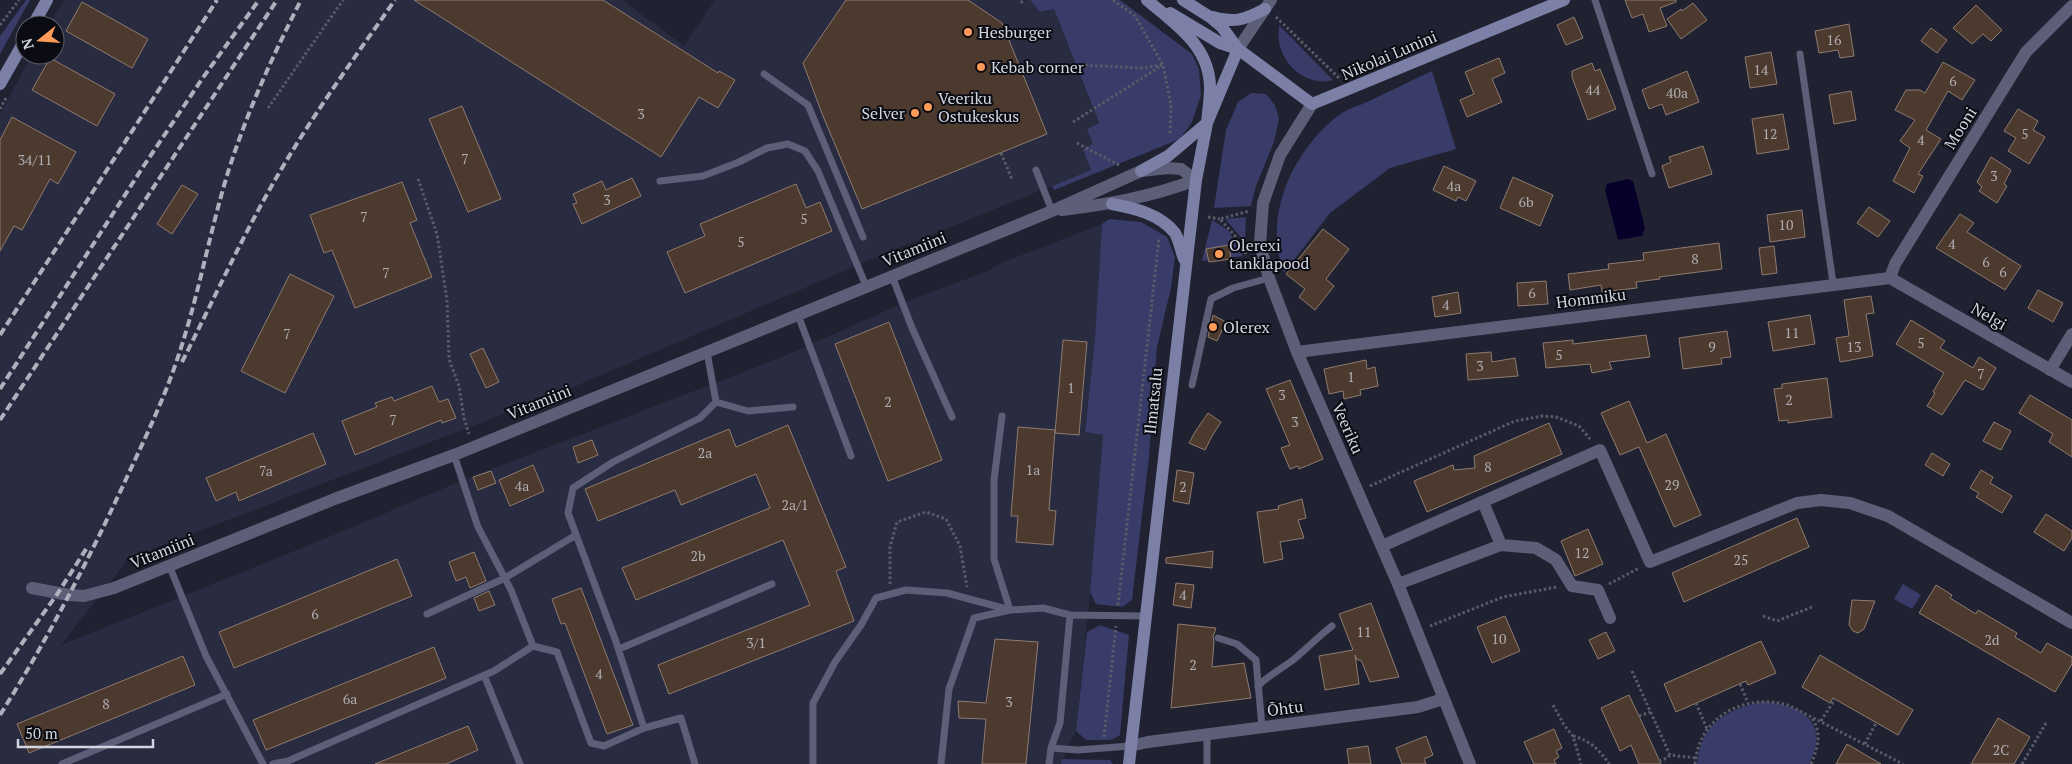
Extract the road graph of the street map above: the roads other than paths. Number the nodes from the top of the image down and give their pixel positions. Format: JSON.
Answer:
{"nodes":[{"id":1,"x":47,"y":0,"type":"edge"},
{"id":2,"x":1147,"y":0,"type":"edge"},
{"id":3,"x":1183,"y":0,"type":"edge"},
{"id":4,"x":1564,"y":0,"type":"edge"},
{"id":5,"x":1595,"y":0,"type":"edge"},
{"id":6,"x":1268,"y":5,"type":"edge"},
{"id":7,"x":2072,"y":6,"type":"edge"},
{"id":8,"x":39,"y":15,"type":"edge"},
{"id":9,"x":1210,"y":17,"type":"junction"},
{"id":10,"x":1238,"y":49,"type":"junction"},
{"id":11,"x":1800,"y":54,"type":"dead end"},
{"id":12,"x":15,"y":58,"type":"edge"},
{"id":13,"x":764,"y":74,"type":"dead end"},
{"id":14,"x":0,"y":84,"type":"edge"},
{"id":15,"x":1312,"y":104,"type":"junction"},
{"id":16,"x":1207,"y":123,"type":"junction"},
{"id":17,"x":1036,"y":170,"type":"dead end"},
{"id":18,"x":1141,"y":172,"type":"junction"},
{"id":19,"x":1652,"y":174,"type":"dead end"},
{"id":20,"x":1196,"y":180,"type":"junction"},
{"id":21,"x":660,"y":181,"type":"dead end"},
{"id":22,"x":1112,"y":204,"type":"junction"},
{"id":23,"x":1052,"y":211,"type":"junction"},
{"id":24,"x":863,"y":238,"type":"dead end"},
{"id":25,"x":1185,"y":263,"type":"junction"},
{"id":26,"x":892,"y":276,"type":"junction"},
{"id":27,"x":1269,"y":278,"type":"junction"},
{"id":28,"x":1890,"y":278,"type":"junction"},
{"id":29,"x":1833,"y":283,"type":"junction"},
{"id":30,"x":866,"y":286,"type":"junction"},
{"id":31,"x":798,"y":315,"type":"junction"},
{"id":32,"x":2072,"y":334,"type":"edge"},
{"id":33,"x":707,"y":352,"type":"junction"},
{"id":34,"x":1297,"y":352,"type":"junction"},
{"id":35,"x":2050,"y":370,"type":"junction"},
{"id":36,"x":2072,"y":382,"type":"edge"},
{"id":37,"x":1192,"y":386,"type":"dead end"},
{"id":38,"x":716,"y":402,"type":"junction"},
{"id":39,"x":793,"y":407,"type":"dead end"},
{"id":40,"x":1002,"y":416,"type":"dead end"},
{"id":41,"x":952,"y":417,"type":"dead end"},
{"id":42,"x":454,"y":455,"type":"junction"},
{"id":43,"x":851,"y":456,"type":"dead end"},
{"id":44,"x":1483,"y":502,"type":"junction"},
{"id":45,"x":576,"y":535,"type":"junction"},
{"id":46,"x":1501,"y":545,"type":"junction"},
{"id":47,"x":1382,"y":546,"type":"junction"},
{"id":48,"x":169,"y":566,"type":"junction"},
{"id":49,"x":504,"y":578,"type":"junction"},
{"id":50,"x":772,"y":584,"type":"dead end"},
{"id":51,"x":1398,"y":584,"type":"junction"},
{"id":52,"x":32,"y":588,"type":"dead end"},
{"id":53,"x":1010,"y":610,"type":"junction"},
{"id":54,"x":427,"y":614,"type":"dead end"},
{"id":55,"x":1070,"y":615,"type":"junction"},
{"id":56,"x":1145,"y":616,"type":"junction"},
{"id":57,"x":1610,"y":618,"type":"dead end"},
{"id":58,"x":2072,"y":623,"type":"edge"},
{"id":59,"x":1332,"y":626,"type":"dead end"},
{"id":60,"x":1218,"y":638,"type":"dead end"},
{"id":61,"x":533,"y":646,"type":"junction"},
{"id":62,"x":619,"y":649,"type":"junction"},
{"id":63,"x":484,"y":676,"type":"junction"},
{"id":64,"x":1258,"y":686,"type":"junction"},
{"id":65,"x":227,"y":694,"type":"junction"},
{"id":66,"x":1443,"y":699,"type":"junction"},
{"id":67,"x":1262,"y":727,"type":"junction"},
{"id":68,"x":644,"y":728,"type":"junction"},
{"id":69,"x":1207,"y":734,"type":"junction"},
{"id":70,"x":1130,"y":746,"type":"junction"},
{"id":71,"x":1051,"y":748,"type":"junction"},
{"id":72,"x":62,"y":764,"type":"edge"},
{"id":73,"x":263,"y":764,"type":"edge"},
{"id":74,"x":273,"y":764,"type":"edge"},
{"id":75,"x":520,"y":764,"type":"edge"},
{"id":76,"x":696,"y":764,"type":"edge"},
{"id":77,"x":813,"y":764,"type":"edge"},
{"id":78,"x":941,"y":764,"type":"edge"},
{"id":79,"x":1049,"y":764,"type":"edge"},
{"id":80,"x":1129,"y":764,"type":"edge"},
{"id":81,"x":1207,"y":764,"type":"edge"},
{"id":82,"x":1470,"y":764,"type":"edge"}],
"edges":[{"from":1,"to":8,"type":"street"},
{"from":2,"to":10,"type":"street"},
{"from":2,"to":16,"type":"street"},
{"from":3,"to":9,"type":"street"},
{"from":4,"to":15,"type":"street","name":"Nikolai Lunini"},
{"from":5,"to":19,"type":"lane"},
{"from":6,"to":9,"type":"street"},
{"from":6,"to":10,"type":"street"},
{"from":7,"to":28,"type":"street","name":"Mooni"},
{"from":9,"to":10,"type":"street"},
{"from":10,"to":15,"type":"street"},
{"from":10,"to":16,"type":"street","name":"Ilmatsalu"},
{"from":11,"to":29,"type":"lane"},
{"from":12,"to":14,"type":"street"},
{"from":13,"to":24,"type":"lane"},
{"from":15,"to":27,"type":"street","name":"Veeriku"},
{"from":16,"to":18,"type":"street"},
{"from":16,"to":20,"type":"street","name":"Ilmatsalu"},
{"from":17,"to":23,"type":"lane"},
{"from":18,"to":20,"type":"street","name":"Vitamiini"},
{"from":18,"to":23,"type":"street","name":"Vitamiini"},
{"from":20,"to":22,"type":"street","name":"Vitamiini"},
{"from":20,"to":25,"type":"street","name":"Ilmatsalu"},
{"from":21,"to":30,"type":"lane"},
{"from":22,"to":23,"type":"street","name":"Vitamiini"},
{"from":22,"to":25,"type":"street"},
{"from":23,"to":26,"type":"street","name":"Vitamiini"},
{"from":25,"to":56,"type":"street","name":"Ilmatsalu"},
{"from":26,"to":30,"type":"street","name":"Vitamiini"},
{"from":26,"to":41,"type":"lane"},
{"from":27,"to":34,"type":"street","name":"Veeriku"},
{"from":27,"to":37,"type":"lane"},
{"from":28,"to":29,"type":"street","name":"Hommiku"},
{"from":28,"to":35,"type":"street","name":"Nelgi"},
{"from":29,"to":34,"type":"street","name":"Hommiku"},
{"from":30,"to":31,"type":"street","name":"Vitamiini"},
{"from":31,"to":33,"type":"street","name":"Vitamiini"},
{"from":31,"to":43,"type":"lane"},
{"from":32,"to":35,"type":"street"},
{"from":33,"to":38,"type":"lane"},
{"from":33,"to":42,"type":"street","name":"Vitamiini"},
{"from":34,"to":47,"type":"street","name":"Veeriku"},
{"from":35,"to":36,"type":"street","name":"Nelgi"},
{"from":38,"to":39,"type":"lane"},
{"from":38,"to":45,"type":"lane"},
{"from":40,"to":53,"type":"lane"},
{"from":42,"to":48,"type":"street","name":"Vitamiini"},
{"from":42,"to":49,"type":"lane"},
{"from":44,"to":46,"type":"street"},
{"from":44,"to":47,"type":"street"},
{"from":44,"to":58,"type":"street"},
{"from":45,"to":49,"type":"lane"},
{"from":45,"to":62,"type":"lane"},
{"from":46,"to":51,"type":"street"},
{"from":46,"to":57,"type":"street"},
{"from":47,"to":51,"type":"street","name":"Veeriku"},
{"from":48,"to":52,"type":"street","name":"Vitamiini"},
{"from":48,"to":65,"type":"lane"},
{"from":49,"to":54,"type":"lane"},
{"from":49,"to":61,"type":"lane"},
{"from":50,"to":62,"type":"lane"},
{"from":51,"to":66,"type":"street","name":"Veeriku"},
{"from":53,"to":55,"type":"lane"},
{"from":53,"to":77,"type":"lane"},
{"from":53,"to":78,"type":"lane"},
{"from":55,"to":56,"type":"lane"},
{"from":55,"to":71,"type":"lane"},
{"from":56,"to":70,"type":"street","name":"Ilmatsalu"},
{"from":59,"to":64,"type":"lane"},
{"from":60,"to":64,"type":"lane"},
{"from":61,"to":63,"type":"lane"},
{"from":61,"to":68,"type":"lane"},
{"from":62,"to":68,"type":"lane"},
{"from":63,"to":74,"type":"lane"},
{"from":63,"to":75,"type":"lane"},
{"from":64,"to":67,"type":"lane"},
{"from":65,"to":72,"type":"lane"},
{"from":65,"to":73,"type":"lane"},
{"from":66,"to":67,"type":"street","name":"Õhtu"},
{"from":66,"to":82,"type":"street","name":"Veeriku"},
{"from":67,"to":69,"type":"street","name":"Õhtu"},
{"from":68,"to":76,"type":"lane"},
{"from":69,"to":70,"type":"street","name":"Õhtu"},
{"from":69,"to":81,"type":"lane"},
{"from":70,"to":71,"type":"lane"},
{"from":70,"to":80,"type":"street","name":"Ilmatsalu"},
{"from":71,"to":79,"type":"lane"}]}
